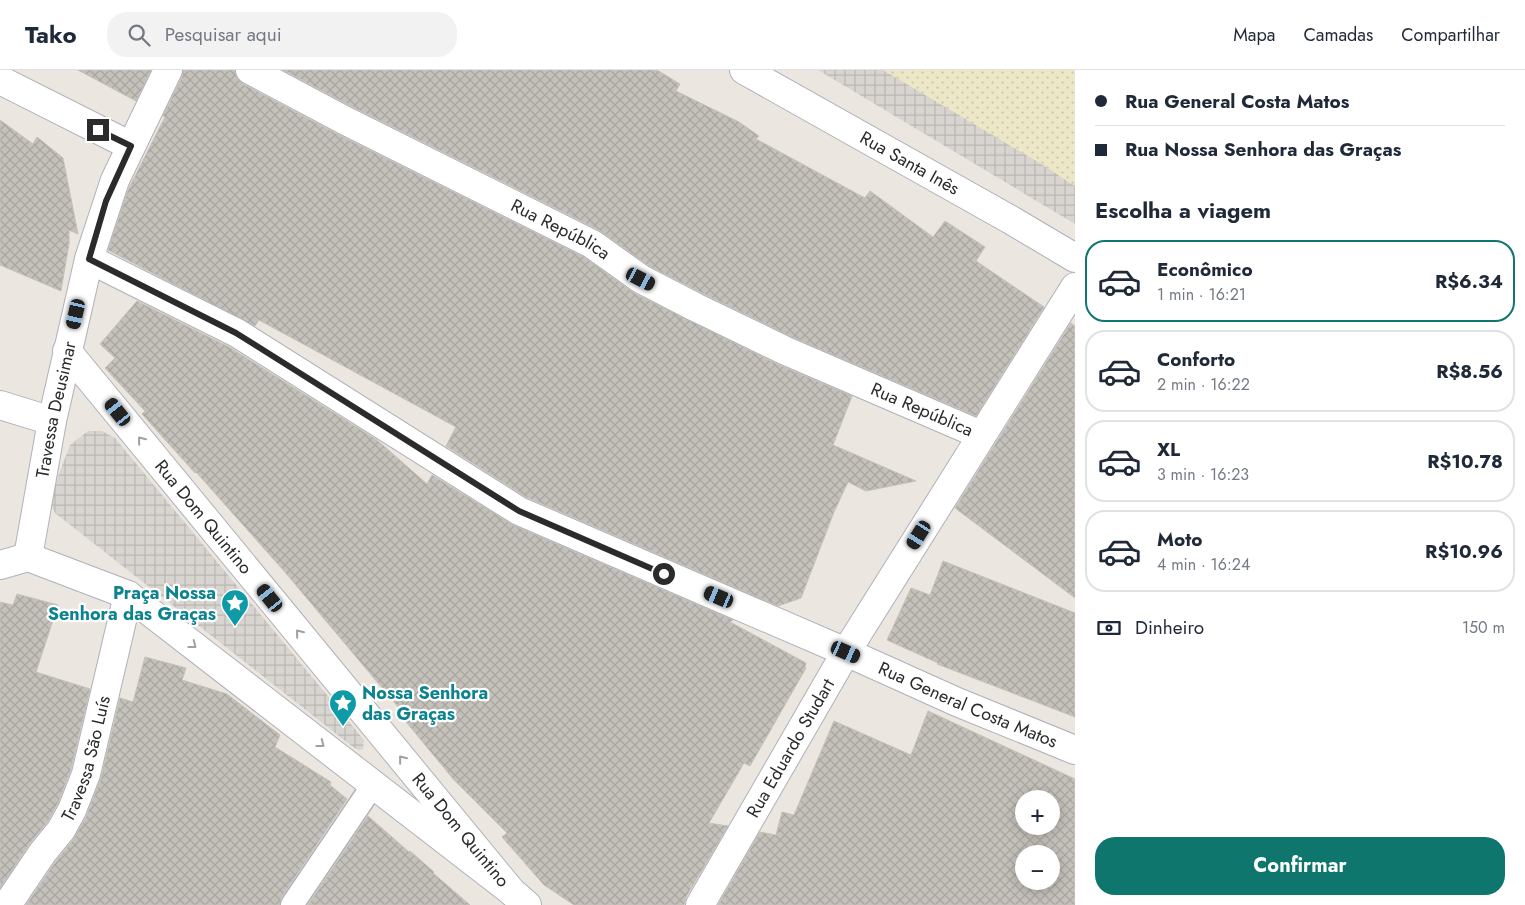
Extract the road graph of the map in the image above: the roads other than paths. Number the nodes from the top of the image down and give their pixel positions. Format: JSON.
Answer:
{"nodes":[{"id":1,"x":168,"y":70,"type":"edge"},
{"id":2,"x":250,"y":70,"type":"edge"},
{"id":3,"x":744,"y":70,"type":"edge"},
{"id":4,"x":0,"y":80,"type":"edge"},
{"id":5,"x":131,"y":146,"type":"junction"},
{"id":6,"x":1075,"y":258,"type":"edge"},
{"id":7,"x":89,"y":259,"type":"junction"},
{"id":8,"x":1075,"y":287,"type":"edge"},
{"id":9,"x":68,"y":351,"type":"junction"},
{"id":10,"x":0,"y":405,"type":"edge"},
{"id":11,"x":52,"y":421,"type":"junction"},
{"id":12,"x":981,"y":434,"type":"junction"},
{"id":13,"x":28,"y":557,"type":"junction"},
{"id":14,"x":0,"y":565,"type":"edge"},
{"id":15,"x":128,"y":595,"type":"junction"},
{"id":16,"x":846,"y":652,"type":"junction"},
{"id":17,"x":1075,"y":750,"type":"edge"},
{"id":18,"x":373,"y":785,"type":"junction"},
{"id":19,"x":519,"y":898,"type":"edge"},
{"id":20,"x":6,"y":900,"type":"edge"},
{"id":21,"x":292,"y":905,"type":"edge"},
{"id":22,"x":700,"y":905,"type":"edge"}],
"edges":[{"from":1,"to":5,"type":"street","name":"Travessa Deusimar"},
{"from":2,"to":12,"type":"street","name":"Rua República"},
{"from":3,"to":6,"type":"street","name":"Rua Santa Inês"},
{"from":4,"to":5,"type":"street"},
{"from":5,"to":7,"type":"street","name":"Travessa Deusimar"},
{"from":7,"to":9,"type":"street","name":"Travessa Deusimar"},
{"from":7,"to":16,"type":"street","name":"Rua General Costa Matos"},
{"from":8,"to":12,"type":"street","name":"Rua Eduardo Studart"},
{"from":9,"to":11,"type":"street","name":"Travessa Deusimar"},
{"from":19,"to":9,"type":"street","name":"Rua Dom Quintino","one_way":true},
{"from":10,"to":11,"type":"street"},
{"from":11,"to":13,"type":"street","name":"Travessa Deusimar"},
{"from":12,"to":16,"type":"street","name":"Rua Eduardo Studart"},
{"from":13,"to":14,"type":"street"},
{"from":13,"to":15,"type":"street","name":"Rua Dom Quintino"},
{"from":15,"to":18,"type":"street","name":"Rua Dom Quintino","one_way":true},
{"from":15,"to":20,"type":"street","name":"Travessa São Luís"},
{"from":16,"to":17,"type":"street","name":"Rua General Costa Matos"},
{"from":16,"to":22,"type":"street","name":"Rua Eduardo Studart"},
{"from":18,"to":19,"type":"street","name":"Rua Dom Quintino"},
{"from":18,"to":21,"type":"lane"}]}
